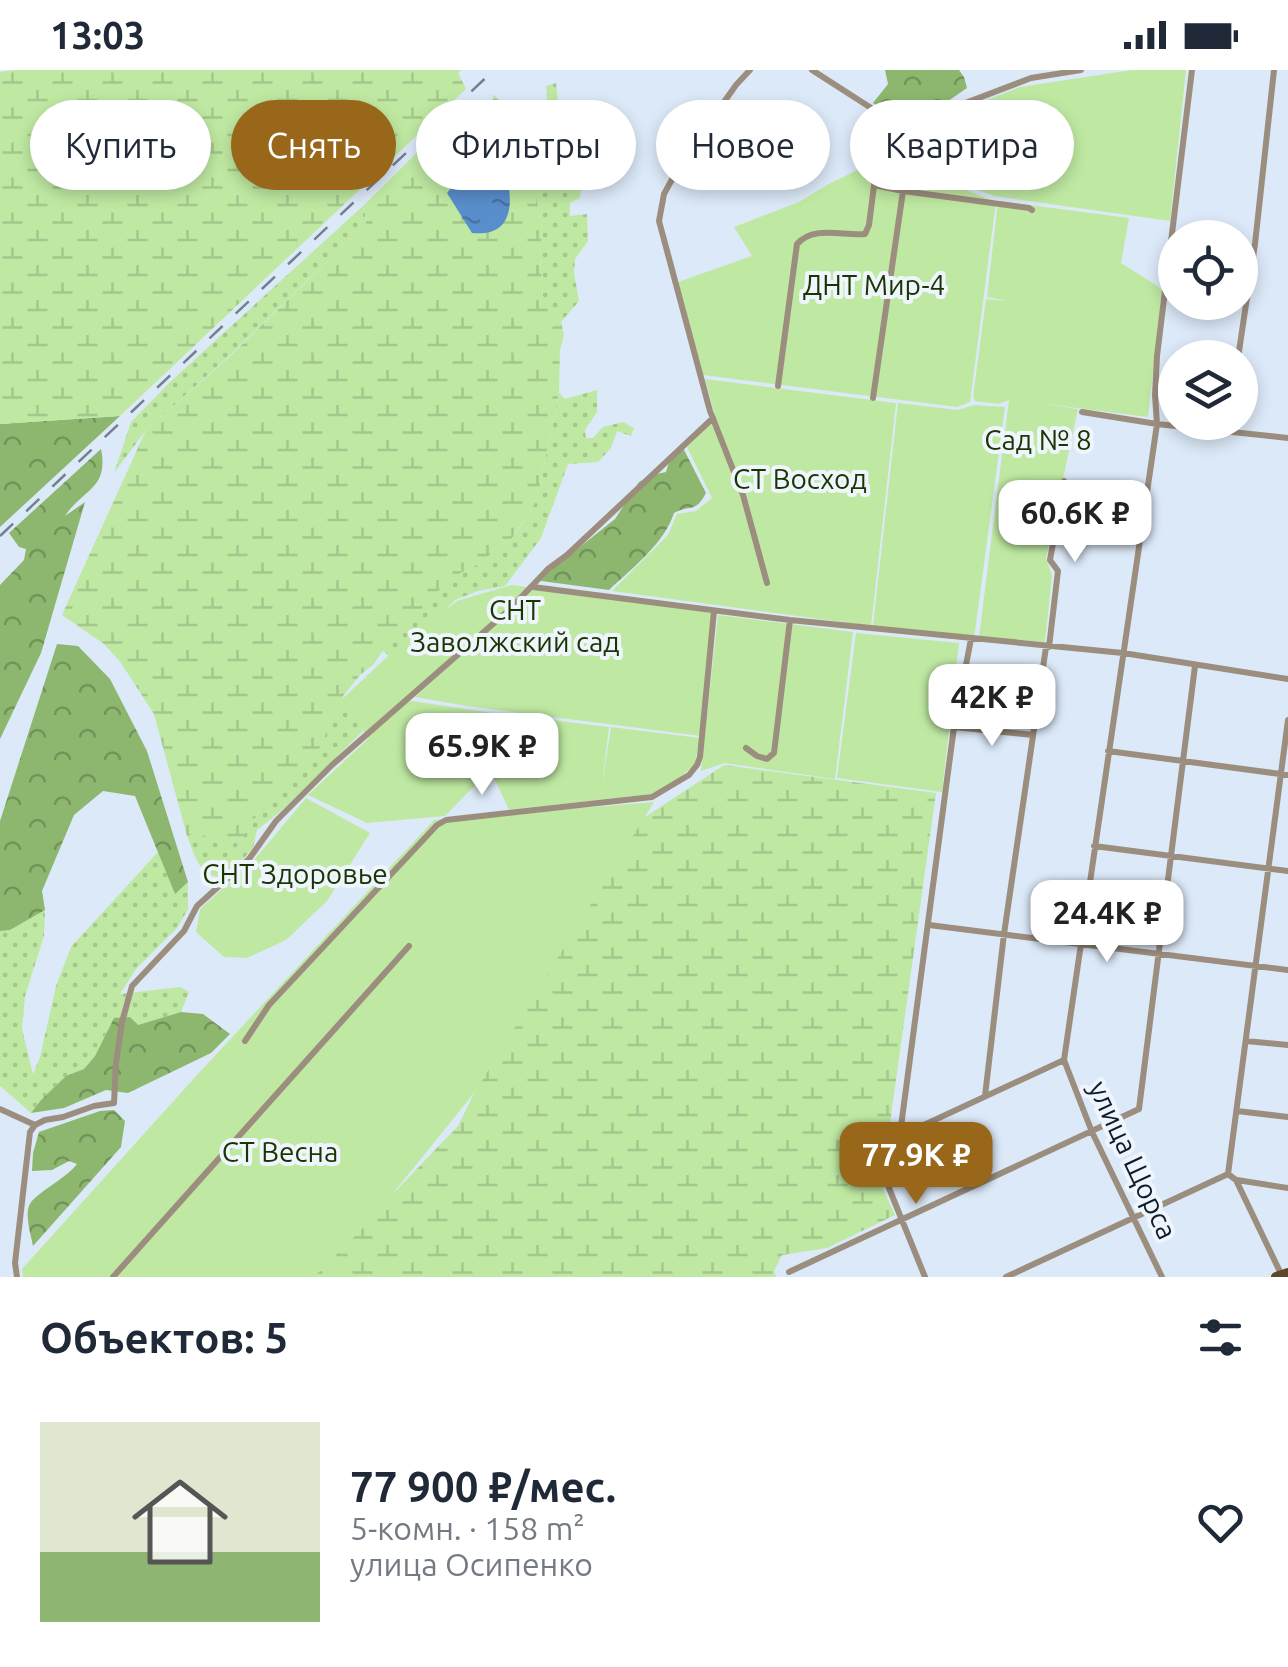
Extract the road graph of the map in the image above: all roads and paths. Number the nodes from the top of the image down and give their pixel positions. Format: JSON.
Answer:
{"nodes":[{"id":1,"x":750,"y":70,"type":"edge"},
{"id":2,"x":812,"y":70,"type":"edge"},
{"id":3,"x":1081,"y":70,"type":"edge"},
{"id":4,"x":1192,"y":70,"type":"edge"},
{"id":5,"x":1274,"y":70,"type":"edge"},
{"id":6,"x":859,"y":100,"type":"edge"},
{"id":7,"x":974,"y":100,"type":"edge"},
{"id":8,"x":873,"y":190,"type":"edge"},
{"id":9,"x":897,"y":190,"type":"edge"},
{"id":10,"x":902,"y":191,"type":"junction"},
{"id":11,"x":1032,"y":210,"type":"dead end"},
{"id":12,"x":1241,"y":340,"type":"edge"},
{"id":13,"x":778,"y":386,"type":"dead end"},
{"id":14,"x":873,"y":398,"type":"dead end"},
{"id":15,"x":1082,"y":412,"type":"dead end"},
{"id":16,"x":712,"y":418,"type":"junction"},
{"id":17,"x":1157,"y":424,"type":"junction"},
{"id":18,"x":1258,"y":433,"type":"edge"},
{"id":19,"x":1288,"y":438,"type":"edge"},
{"id":20,"x":1064,"y":481,"type":"dead end"},
{"id":21,"x":767,"y":583,"type":"dead end"},
{"id":22,"x":533,"y":587,"type":"junction"},
{"id":23,"x":714,"y":612,"type":"junction"},
{"id":24,"x":790,"y":620,"type":"junction"},
{"id":25,"x":970,"y":639,"type":"junction"},
{"id":26,"x":1048,"y":647,"type":"junction"},
{"id":27,"x":1122,"y":653,"type":"junction"},
{"id":28,"x":1196,"y":666,"type":"junction"},
{"id":29,"x":1288,"y":678,"type":"edge"},
{"id":30,"x":1288,"y":720,"type":"edge"},
{"id":31,"x":954,"y":727,"type":"junction"},
{"id":32,"x":1033,"y":736,"type":"junction"},
{"id":33,"x":746,"y":748,"type":"dead end"},
{"id":34,"x":1108,"y":751,"type":"junction"},
{"id":35,"x":1184,"y":762,"type":"junction"},
{"id":36,"x":1285,"y":775,"type":"edge"},
{"id":37,"x":1094,"y":846,"type":"junction"},
{"id":38,"x":1172,"y":857,"type":"junction"},
{"id":39,"x":1268,"y":868,"type":"junction"},
{"id":40,"x":1288,"y":871,"type":"edge"},
{"id":41,"x":929,"y":926,"type":"junction"},
{"id":42,"x":1004,"y":934,"type":"junction"},
{"id":43,"x":1082,"y":944,"type":"junction"},
{"id":44,"x":408,"y":946,"type":"dead end"},
{"id":45,"x":1159,"y":954,"type":"junction"},
{"id":46,"x":1256,"y":966,"type":"junction"},
{"id":47,"x":1288,"y":970,"type":"edge"},
{"id":48,"x":1246,"y":1040,"type":"junction"},
{"id":49,"x":245,"y":1041,"type":"dead end"},
{"id":50,"x":1288,"y":1044,"type":"edge"},
{"id":51,"x":1064,"y":1060,"type":"junction"},
{"id":52,"x":984,"y":1097,"type":"junction"},
{"id":53,"x":0,"y":1108,"type":"edge"},
{"id":54,"x":1237,"y":1110,"type":"junction"},
{"id":55,"x":1288,"y":1118,"type":"edge"},
{"id":56,"x":35,"y":1125,"type":"junction"},
{"id":57,"x":1092,"y":1132,"type":"junction"},
{"id":58,"x":900,"y":1136,"type":"junction"},
{"id":59,"x":1228,"y":1174,"type":"junction"},
{"id":60,"x":1236,"y":1180,"type":"junction"},
{"id":61,"x":1288,"y":1188,"type":"edge"},
{"id":62,"x":1133,"y":1217,"type":"junction"},
{"id":63,"x":902,"y":1219,"type":"junction"},
{"id":64,"x":789,"y":1272,"type":"dead end"},
{"id":65,"x":1283,"y":1274,"type":"edge"},
{"id":66,"x":17,"y":1277,"type":"edge"},
{"id":67,"x":113,"y":1277,"type":"edge"},
{"id":68,"x":925,"y":1277,"type":"edge"},
{"id":69,"x":1006,"y":1277,"type":"edge"},
{"id":70,"x":1162,"y":1277,"type":"edge"}],
"edges":[{"from":1,"to":16,"type":"street"},
{"from":2,"to":6,"type":"street"},
{"from":3,"to":7,"type":"street"},
{"from":4,"to":17,"type":"street"},
{"from":5,"to":12,"type":"street"},
{"from":8,"to":13,"type":"street"},
{"from":9,"to":10,"type":"street"},
{"from":10,"to":11,"type":"street"},
{"from":10,"to":14,"type":"street"},
{"from":15,"to":17,"type":"street"},
{"from":16,"to":21,"type":"street"},
{"from":16,"to":22,"type":"street"},
{"from":17,"to":27,"type":"street"},
{"from":18,"to":19,"type":"street"},
{"from":20,"to":26,"type":"street"},
{"from":22,"to":23,"type":"street"},
{"from":22,"to":56,"type":"street"},
{"from":23,"to":24,"type":"street"},
{"from":23,"to":49,"type":"street"},
{"from":24,"to":25,"type":"street"},
{"from":24,"to":33,"type":"street"},
{"from":25,"to":26,"type":"street"},
{"from":25,"to":31,"type":"street"},
{"from":26,"to":27,"type":"street"},
{"from":26,"to":32,"type":"street"},
{"from":27,"to":28,"type":"street"},
{"from":27,"to":34,"type":"street"},
{"from":28,"to":29,"type":"street"},
{"from":28,"to":35,"type":"street"},
{"from":30,"to":36,"type":"street"},
{"from":31,"to":32,"type":"street"},
{"from":31,"to":41,"type":"street"},
{"from":32,"to":42,"type":"street"},
{"from":34,"to":35,"type":"street"},
{"from":34,"to":37,"type":"street"},
{"from":35,"to":36,"type":"street"},
{"from":35,"to":38,"type":"street"},
{"from":36,"to":39,"type":"street"},
{"from":37,"to":38,"type":"street"},
{"from":37,"to":43,"type":"street"},
{"from":38,"to":39,"type":"street"},
{"from":38,"to":45,"type":"street"},
{"from":39,"to":40,"type":"street"},
{"from":39,"to":46,"type":"street"},
{"from":41,"to":42,"type":"street"},
{"from":41,"to":58,"type":"street"},
{"from":42,"to":43,"type":"street"},
{"from":42,"to":52,"type":"street"},
{"from":43,"to":45,"type":"street"},
{"from":43,"to":51,"type":"street"},
{"from":44,"to":67,"type":"street"},
{"from":45,"to":46,"type":"street"},
{"from":45,"to":57,"type":"street"},
{"from":46,"to":47,"type":"street"},
{"from":46,"to":48,"type":"street"},
{"from":48,"to":50,"type":"street"},
{"from":48,"to":54,"type":"street"},
{"from":51,"to":52,"type":"street"},
{"from":51,"to":57,"type":"street","name":"улица Щорса"},
{"from":52,"to":58,"type":"street"},
{"from":53,"to":56,"type":"street"},
{"from":54,"to":55,"type":"street"},
{"from":54,"to":59,"type":"street"},
{"from":56,"to":66,"type":"street"},
{"from":57,"to":62,"type":"street","name":"улица Щорса"},
{"from":57,"to":63,"type":"street"},
{"from":58,"to":63,"type":"street"},
{"from":59,"to":60,"type":"street"},
{"from":59,"to":62,"type":"street"},
{"from":60,"to":61,"type":"street"},
{"from":60,"to":65,"type":"street"},
{"from":62,"to":69,"type":"street"},
{"from":62,"to":70,"type":"street","name":"улица Щорса"},
{"from":63,"to":64,"type":"street"},
{"from":63,"to":68,"type":"street"}]}
